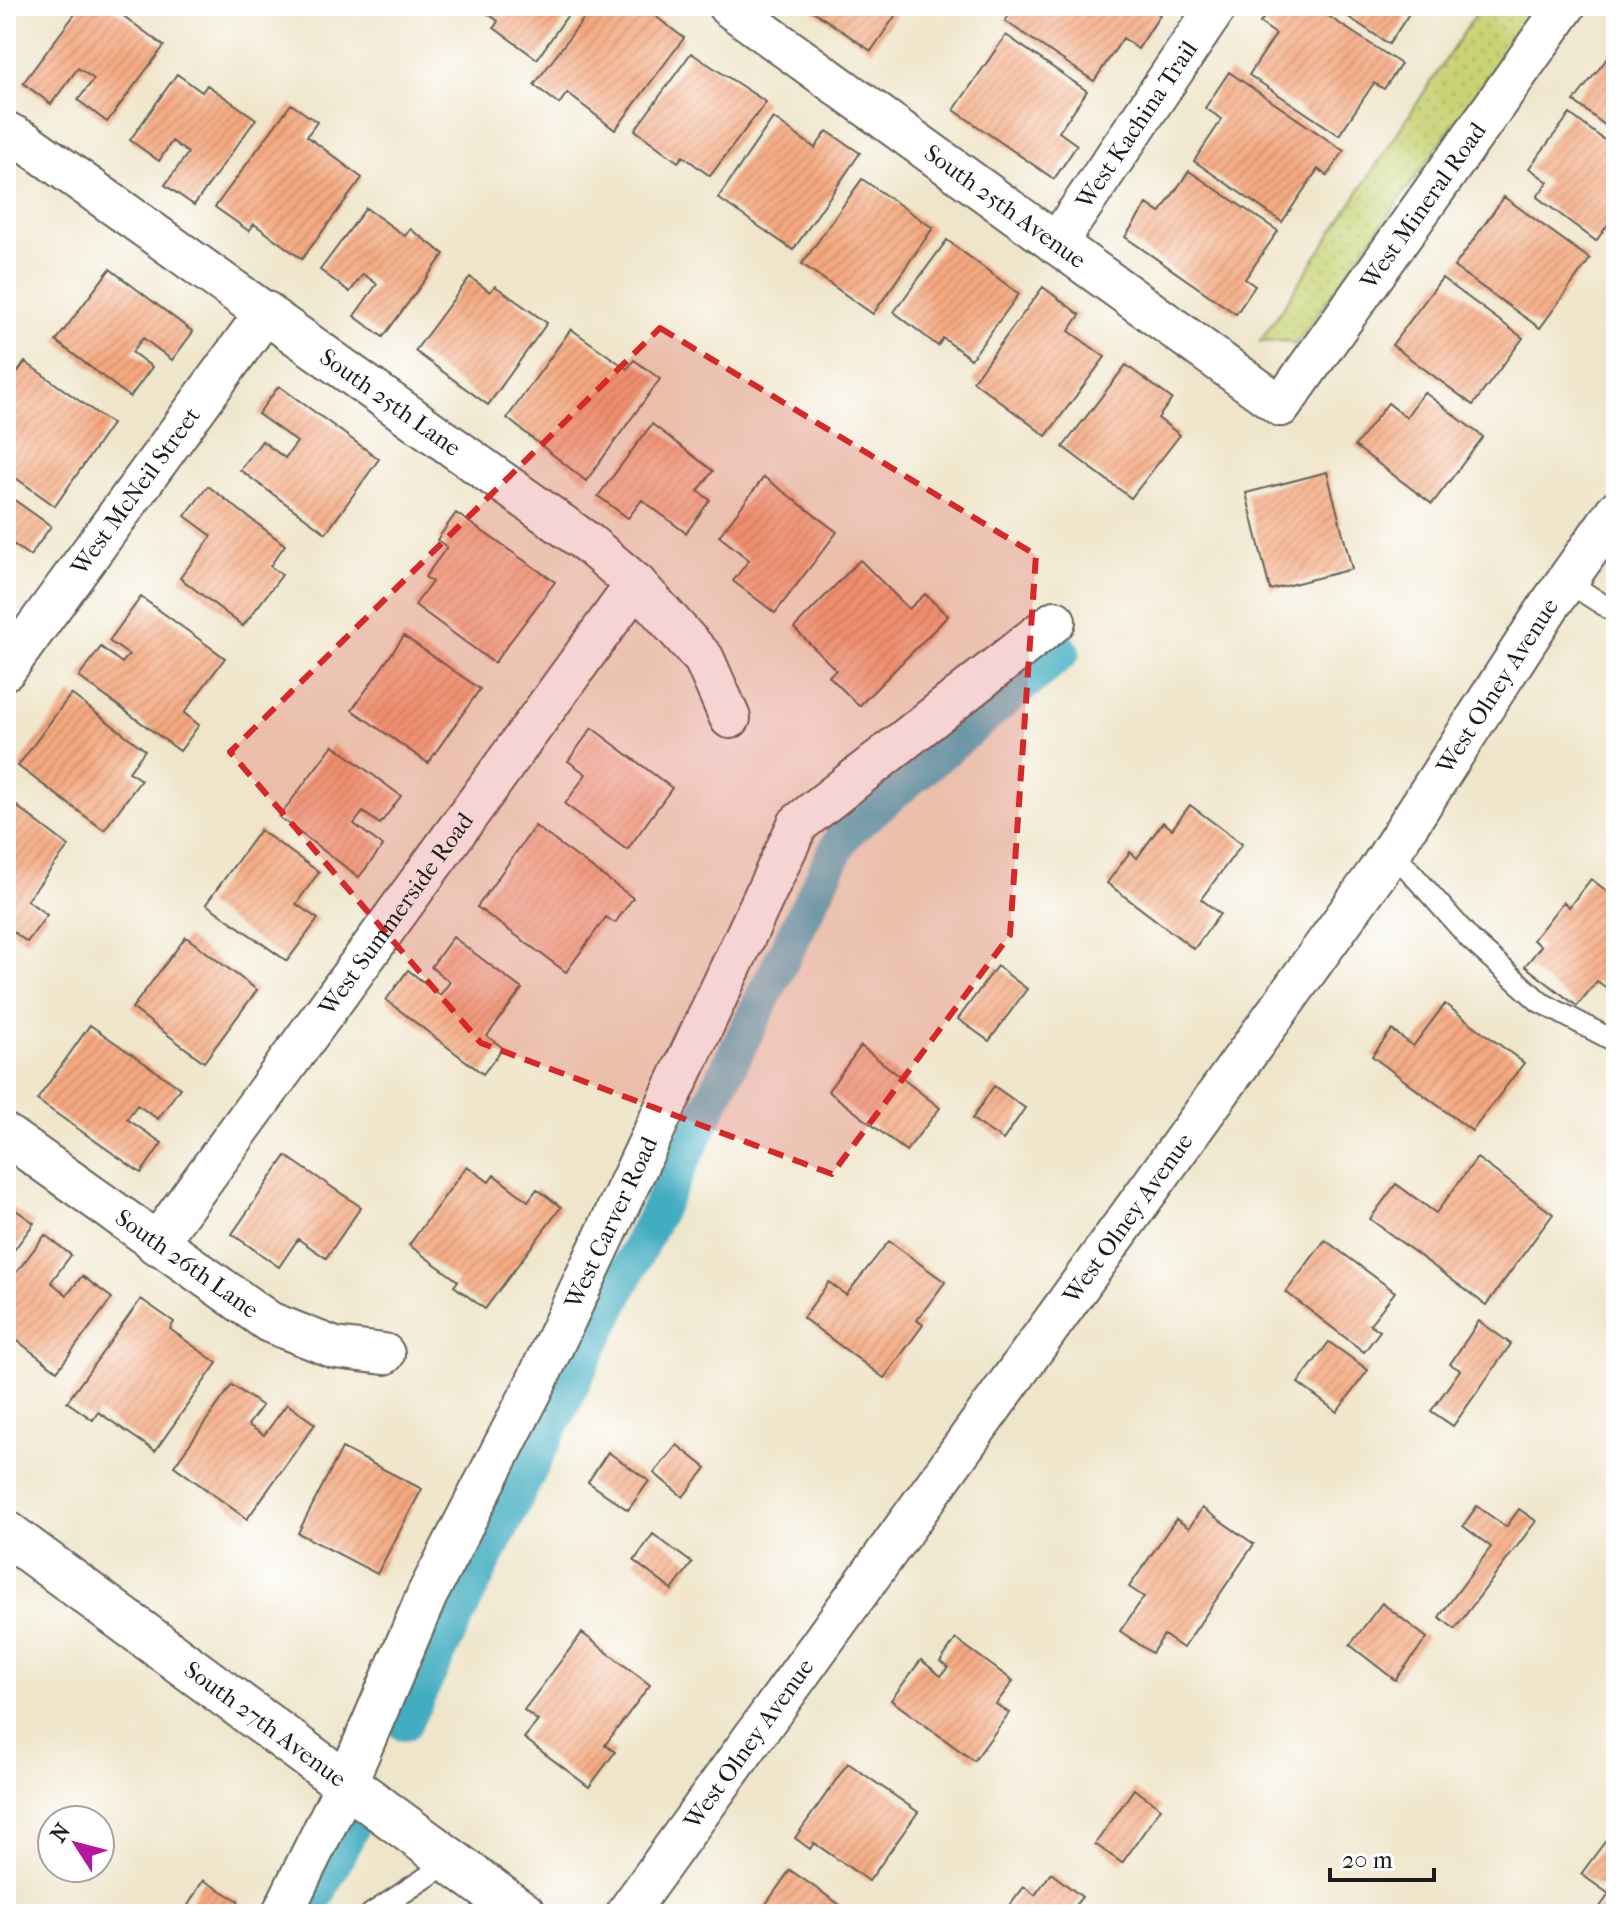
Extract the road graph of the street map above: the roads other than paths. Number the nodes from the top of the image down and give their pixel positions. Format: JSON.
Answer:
{"nodes":[{"id":1,"x":728,"y":6,"type":"edge"},
{"id":2,"x":1217,"y":6,"type":"edge"},
{"id":3,"x":1565,"y":6,"type":"edge"},
{"id":4,"x":6,"y":132,"type":"edge"},
{"id":5,"x":1056,"y":244,"type":"junction"},
{"id":6,"x":266,"y":312,"type":"junction"},
{"id":7,"x":1281,"y":406,"type":"joint"},
{"id":8,"x":1616,"y":511,"type":"edge"},
{"id":9,"x":1566,"y":581,"type":"junction"},
{"id":10,"x":636,"y":584,"type":"junction"},
{"id":11,"x":1616,"y":613,"type":"edge"},
{"id":12,"x":1055,"y":621,"type":"dead end"},
{"id":13,"x":6,"y":669,"type":"edge"},
{"id":14,"x":730,"y":718,"type":"dead end"},
{"id":15,"x":1392,"y":851,"type":"junction"},
{"id":16,"x":1616,"y":1042,"type":"edge"},
{"id":17,"x":6,"y":1135,"type":"edge"},
{"id":18,"x":156,"y":1244,"type":"junction"},
{"id":19,"x":384,"y":1354,"type":"dead end"},
{"id":20,"x":6,"y":1533,"type":"edge"},
{"id":21,"x":347,"y":1782,"type":"junction"},
{"id":22,"x":451,"y":1861,"type":"junction"},
{"id":23,"x":282,"y":1914,"type":"edge"},
{"id":24,"x":371,"y":1914,"type":"edge"},
{"id":25,"x":523,"y":1914,"type":"edge"},
{"id":26,"x":626,"y":1914,"type":"edge"}],
"edges":[{"from":1,"to":5,"type":"street","name":"South 25th Avenue"},
{"from":2,"to":5,"type":"street","name":"West Kachina Trail"},
{"from":3,"to":7,"type":"street","name":"West Mineral Road"},
{"from":4,"to":6,"type":"street","name":"South 25th Lane"},
{"from":5,"to":7,"type":"street","name":"South 25th Avenue"},
{"from":6,"to":10,"type":"street","name":"South 25th Lane"},
{"from":6,"to":13,"type":"street","name":"West McNeil Street"},
{"from":8,"to":9,"type":"street","name":"West Olney Avenue"},
{"from":9,"to":11,"type":"lane"},
{"from":9,"to":15,"type":"street","name":"West Olney Avenue"},
{"from":10,"to":14,"type":"street","name":"South 25th Lane"},
{"from":10,"to":18,"type":"street","name":"West Summerside Road"},
{"from":12,"to":21,"type":"street","name":"West Carver Road"},
{"from":15,"to":16,"type":"lane"},
{"from":15,"to":26,"type":"street","name":"West Olney Avenue"},
{"from":17,"to":18,"type":"street","name":"South 26th Lane"},
{"from":18,"to":19,"type":"street","name":"South 26th Lane"},
{"from":20,"to":21,"type":"street","name":"South 27th Avenue"},
{"from":21,"to":22,"type":"street","name":"South 27th Avenue"},
{"from":21,"to":23,"type":"street","name":"West Carver Road"},
{"from":22,"to":24,"type":"lane"},
{"from":22,"to":25,"type":"street","name":"South 27th Avenue"}]}
